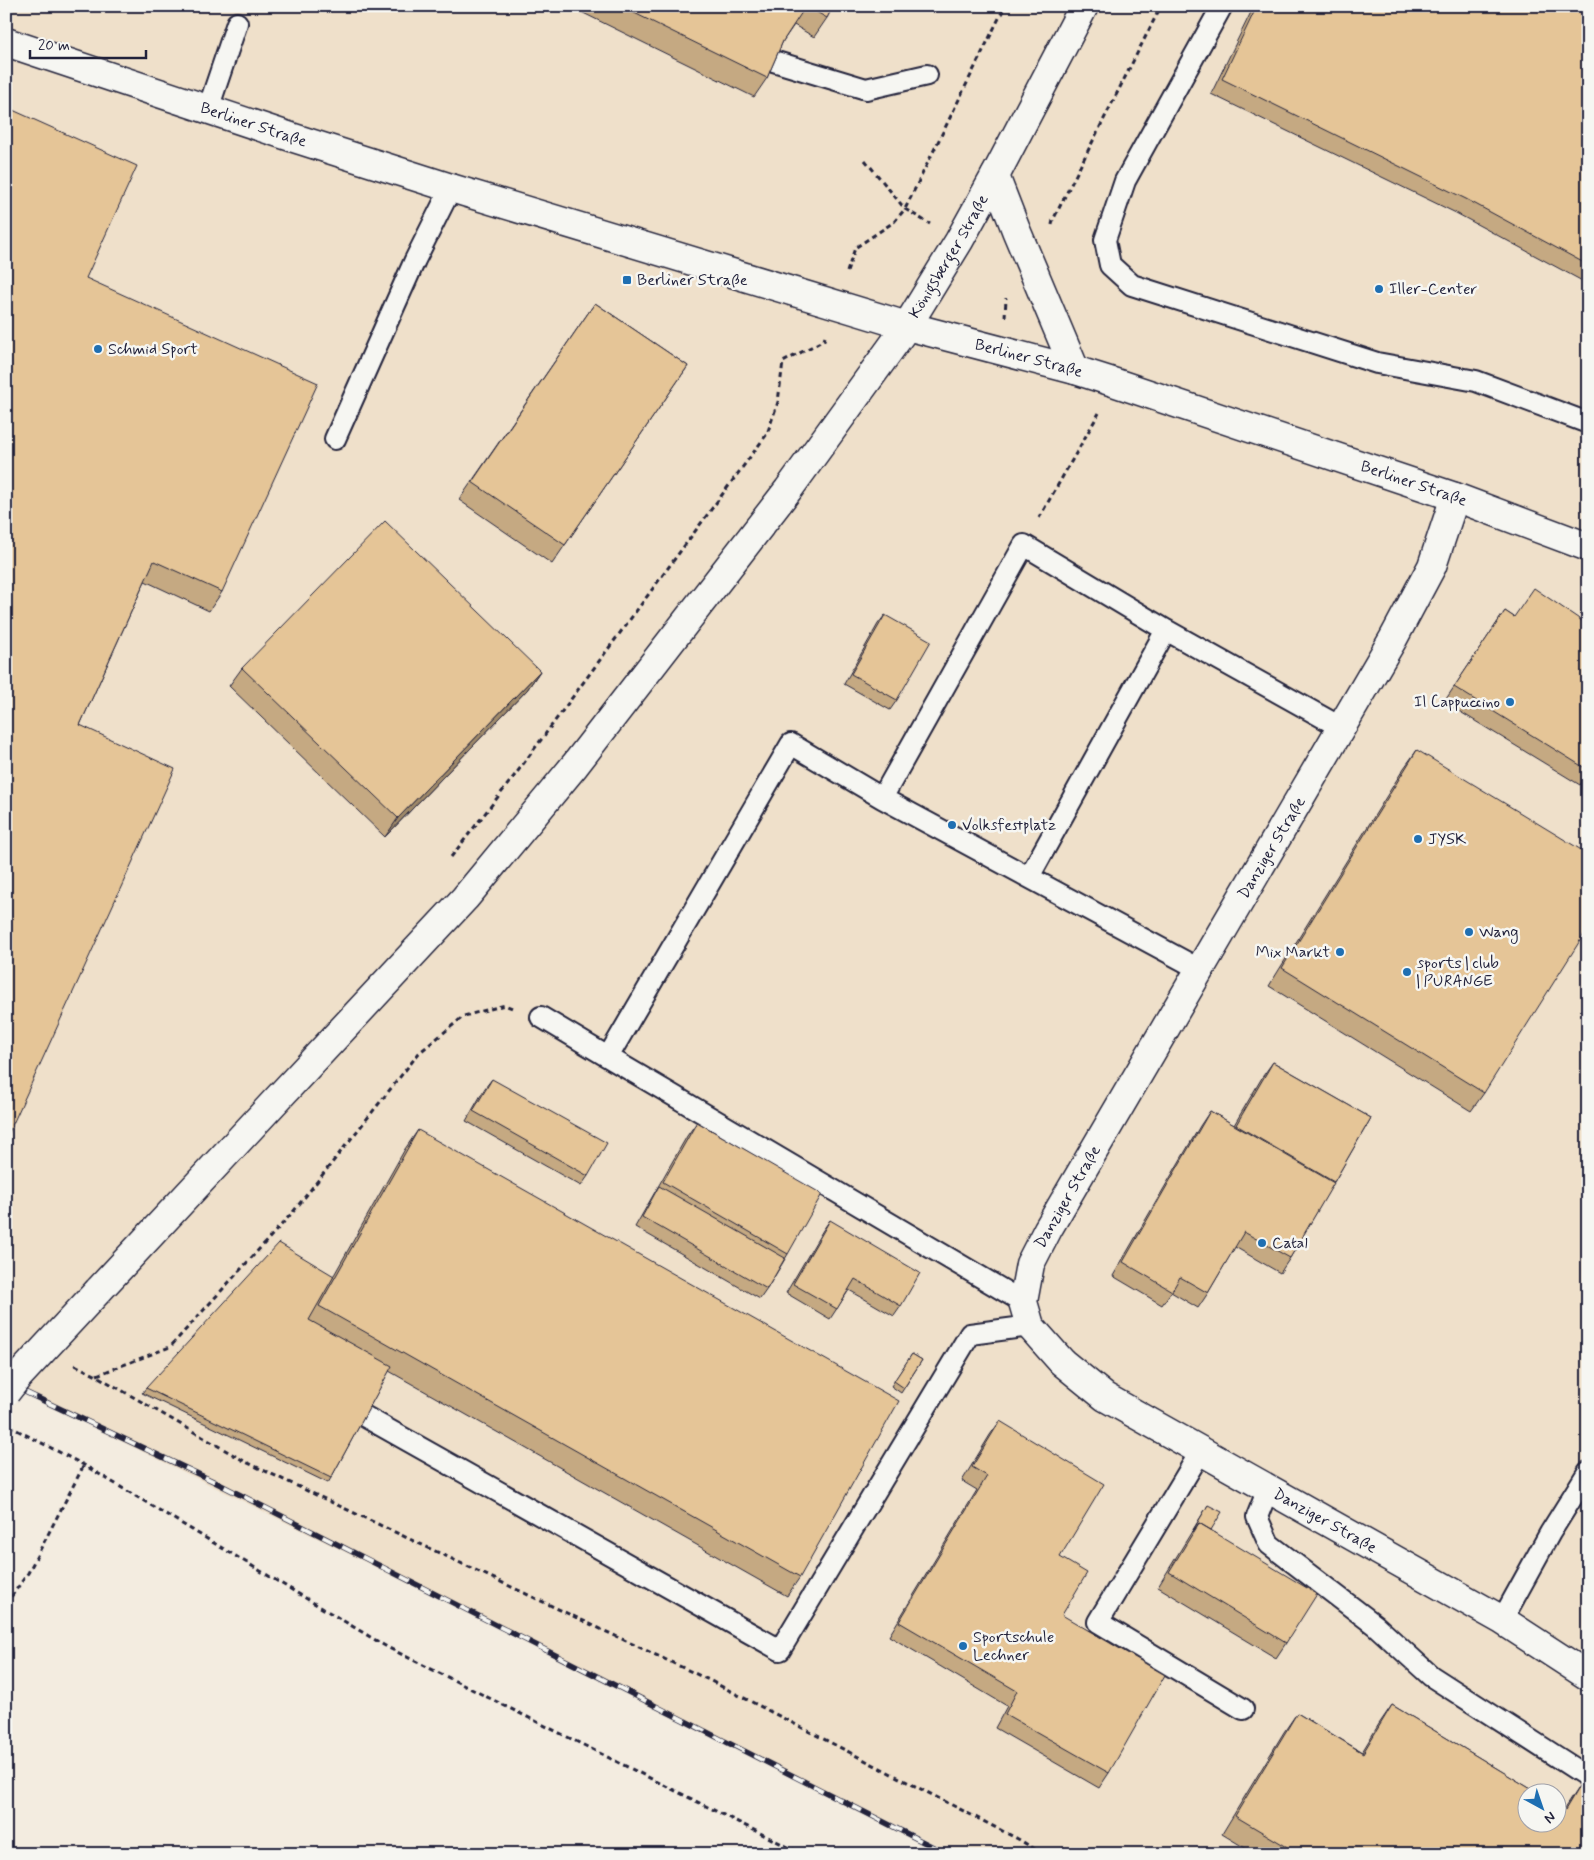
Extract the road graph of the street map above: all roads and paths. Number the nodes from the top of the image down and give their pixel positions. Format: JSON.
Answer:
{"nodes":[{"id":1,"x":1005,"y":6,"type":"edge"},
{"id":2,"x":1084,"y":6,"type":"edge"},
{"id":3,"x":1161,"y":6,"type":"edge"},
{"id":4,"x":1222,"y":6,"type":"edge"},
{"id":5,"x":237,"y":23,"type":"dead end"},
{"id":6,"x":6,"y":42,"type":"edge"},
{"id":7,"x":770,"y":60,"type":"edge"},
{"id":8,"x":927,"y":75,"type":"dead end"},
{"id":9,"x":208,"y":109,"type":"junction"},
{"id":10,"x":865,"y":160,"type":"dead end"},
{"id":11,"x":995,"y":176,"type":"junction"},
{"id":12,"x":451,"y":188,"type":"junction"},
{"id":13,"x":905,"y":209,"type":"junction"},
{"id":14,"x":1052,"y":229,"type":"dead end"},
{"id":15,"x":855,"y":248,"type":"dead end"},
{"id":16,"x":1006,"y":297,"type":"dead end"},
{"id":17,"x":907,"y":326,"type":"junction"},
{"id":18,"x":1003,"y":351,"type":"junction"},
{"id":19,"x":783,"y":362,"type":"dead end"},
{"id":20,"x":1075,"y":370,"type":"junction"},
{"id":21,"x":1588,"y":423,"type":"edge"},
{"id":22,"x":1088,"y":432,"type":"dead end"},
{"id":23,"x":336,"y":439,"type":"dead end"},
{"id":24,"x":1454,"y":497,"type":"junction"},
{"id":25,"x":1024,"y":545,"type":"junction"},
{"id":26,"x":1588,"y":547,"type":"edge"},
{"id":27,"x":1166,"y":630,"type":"junction"},
{"id":28,"x":1342,"y":728,"type":"junction"},
{"id":29,"x":882,"y":798,"type":"junction"},
{"id":30,"x":448,"y":860,"type":"dead end"},
{"id":31,"x":1029,"y":877,"type":"junction"},
{"id":32,"x":1199,"y":969,"type":"junction"},
{"id":33,"x":541,"y":1017,"type":"joint"},
{"id":34,"x":608,"y":1057,"type":"junction"},
{"id":35,"x":1027,"y":1314,"type":"junction"},
{"id":36,"x":6,"y":1392,"type":"edge"},
{"id":37,"x":364,"y":1416,"type":"edge"},
{"id":38,"x":6,"y":1425,"type":"edge"},
{"id":39,"x":1201,"y":1451,"type":"junction"},
{"id":40,"x":84,"y":1466,"type":"junction"},
{"id":41,"x":1588,"y":1472,"type":"edge"},
{"id":42,"x":1268,"y":1489,"type":"junction"},
{"id":43,"x":6,"y":1604,"type":"edge"},
{"id":44,"x":1502,"y":1620,"type":"junction"},
{"id":45,"x":1588,"y":1676,"type":"edge"},
{"id":46,"x":1243,"y":1709,"type":"dead end"},
{"id":47,"x":1588,"y":1777,"type":"edge"},
{"id":48,"x":802,"y":1854,"type":"edge"},
{"id":49,"x":1043,"y":1854,"type":"edge"}],
"edges":[{"from":1,"to":13,"type":"path"},
{"from":2,"to":11,"type":"street","name":"Königsberger Straße"},
{"from":3,"to":14,"type":"path"},
{"from":4,"to":21,"type":"lane"},
{"from":5,"to":9,"type":"lane"},
{"from":6,"to":9,"type":"street","name":"Berliner Straße"},
{"from":7,"to":8,"type":"lane"},
{"from":9,"to":12,"type":"street","name":"Berliner Straße"},
{"from":10,"to":13,"type":"path"},
{"from":11,"to":17,"type":"street","name":"Königsberger Straße"},
{"from":11,"to":20,"type":"street"},
{"from":12,"to":17,"type":"street","name":"Berliner Straße"},
{"from":12,"to":23,"type":"lane"},
{"from":13,"to":15,"type":"path"},
{"from":16,"to":18,"type":"path"},
{"from":17,"to":18,"type":"street","name":"Berliner Straße"},
{"from":17,"to":36,"type":"street","name":"Königsberger Straße","bridge":true},
{"from":18,"to":20,"type":"street","name":"Berliner Straße"},
{"from":19,"to":30,"type":"path"},
{"from":20,"to":24,"type":"street","name":"Berliner Straße"},
{"from":22,"to":25,"type":"path"},
{"from":24,"to":26,"type":"street","name":"Berliner Straße"},
{"from":24,"to":28,"type":"street","name":"Danziger Straße"},
{"from":25,"to":27,"type":"lane"},
{"from":25,"to":29,"type":"lane"},
{"from":27,"to":28,"type":"lane"},
{"from":27,"to":31,"type":"lane"},
{"from":28,"to":32,"type":"street","name":"Danziger Straße"},
{"from":29,"to":31,"type":"lane"},
{"from":29,"to":34,"type":"lane"},
{"from":31,"to":32,"type":"lane"},
{"from":32,"to":35,"type":"street","name":"Danziger Straße"},
{"from":33,"to":34,"type":"lane"},
{"from":33,"to":49,"type":"path"},
{"from":34,"to":35,"type":"lane"},
{"from":35,"to":37,"type":"lane"},
{"from":35,"to":39,"type":"street","name":"Danziger Straße"},
{"from":38,"to":40,"type":"path"},
{"from":39,"to":42,"type":"street","name":"Danziger Straße"},
{"from":39,"to":46,"type":"lane"},
{"from":40,"to":43,"type":"path"},
{"from":40,"to":48,"type":"path"},
{"from":41,"to":44,"type":"lane"},
{"from":42,"to":44,"type":"street","name":"Danziger Straße"},
{"from":42,"to":47,"type":"lane"},
{"from":44,"to":45,"type":"street","name":"Danziger Straße"}]}
